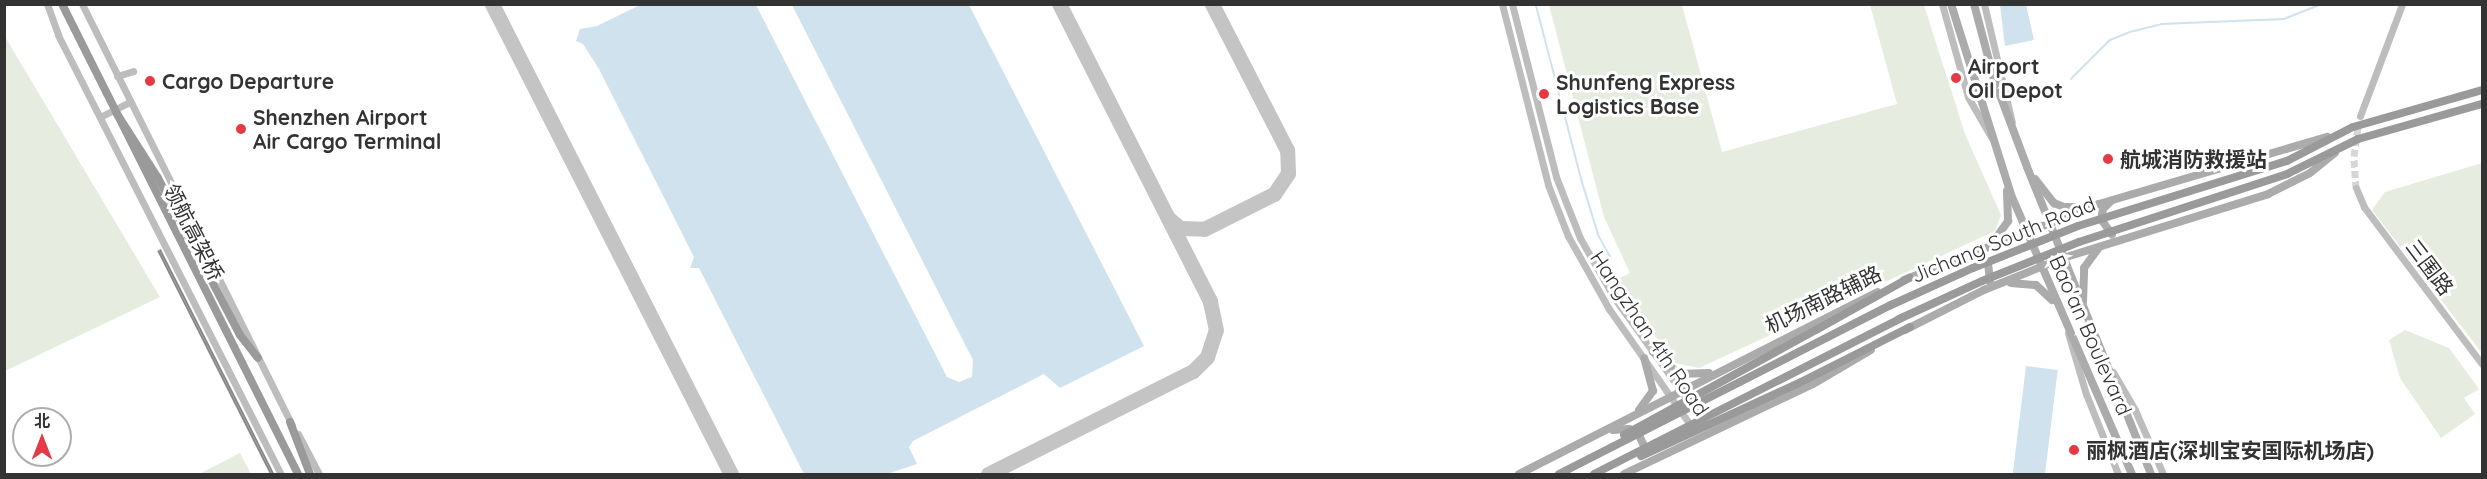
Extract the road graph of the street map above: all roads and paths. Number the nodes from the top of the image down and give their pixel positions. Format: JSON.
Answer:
{"nodes":[{"id":1,"x":47,"y":4,"type":"edge"},
{"id":2,"x":62,"y":4,"type":"edge"},
{"id":3,"x":82,"y":4,"type":"edge"},
{"id":4,"x":1502,"y":4,"type":"edge"},
{"id":5,"x":1512,"y":4,"type":"edge"},
{"id":6,"x":1942,"y":4,"type":"edge"},
{"id":7,"x":1951,"y":4,"type":"edge"},
{"id":8,"x":1974,"y":4,"type":"edge"},
{"id":9,"x":1984,"y":4,"type":"edge"},
{"id":10,"x":2402,"y":4,"type":"edge"},
{"id":11,"x":133,"y":71,"type":"dead end"},
{"id":12,"x":117,"y":76,"type":"junction"},
{"id":13,"x":2482,"y":90,"type":"edge"},
{"id":14,"x":130,"y":102,"type":"junction"},
{"id":15,"x":108,"y":103,"type":"junction"},
{"id":16,"x":2482,"y":104,"type":"edge"},
{"id":17,"x":2360,"y":116,"type":"tunnel mouth"},
{"id":18,"x":100,"y":117,"type":"junction"},
{"id":19,"x":2013,"y":125,"type":"junction"},
{"id":20,"x":1991,"y":137,"type":"junction"},
{"id":21,"x":2329,"y":137,"type":"junction"},
{"id":22,"x":2342,"y":145,"type":"junction"},
{"id":23,"x":2027,"y":167,"type":"junction"},
{"id":24,"x":2005,"y":177,"type":"junction"},
{"id":25,"x":2356,"y":188,"type":"tunnel mouth"},
{"id":26,"x":2115,"y":198,"type":"junction"},
{"id":27,"x":2099,"y":204,"type":"junction"},
{"id":28,"x":2049,"y":222,"type":"junction"},
{"id":29,"x":2026,"y":231,"type":"junction"},
{"id":30,"x":2125,"y":236,"type":"junction"},
{"id":31,"x":2108,"y":242,"type":"junction"},
{"id":32,"x":1984,"y":248,"type":"junction"},
{"id":33,"x":1965,"y":255,"type":"junction"},
{"id":34,"x":2063,"y":258,"type":"junction"},
{"id":35,"x":2040,"y":267,"type":"junction"},
{"id":36,"x":1909,"y":278,"type":"junction"},
{"id":37,"x":1994,"y":286,"type":"junction"},
{"id":38,"x":1984,"y":290,"type":"junction"},
{"id":39,"x":2057,"y":306,"type":"junction"},
{"id":40,"x":2083,"y":306,"type":"junction"},
{"id":41,"x":1910,"y":327,"type":"junction"},
{"id":42,"x":2067,"y":328,"type":"junction"},
{"id":43,"x":1653,"y":352,"type":"junction"},
{"id":44,"x":2103,"y":356,"type":"junction"},
{"id":45,"x":258,"y":358,"type":"junction"},
{"id":46,"x":1644,"y":358,"type":"junction"},
{"id":47,"x":2482,"y":364,"type":"edge"},
{"id":48,"x":1725,"y":368,"type":"junction"},
{"id":49,"x":1682,"y":391,"type":"junction"},
{"id":50,"x":1671,"y":396,"type":"junction"},
{"id":51,"x":290,"y":422,"type":"junction"},
{"id":52,"x":1622,"y":422,"type":"junction"},
{"id":53,"x":1710,"y":433,"type":"junction"},
{"id":54,"x":1590,"y":438,"type":"junction"},
{"id":55,"x":1700,"y":438,"type":"junction"},
{"id":56,"x":1637,"y":468,"type":"junction"},
{"id":57,"x":281,"y":474,"type":"edge"},
{"id":58,"x":298,"y":474,"type":"edge"},
{"id":59,"x":310,"y":474,"type":"edge"},
{"id":60,"x":319,"y":474,"type":"edge"},
{"id":61,"x":1519,"y":474,"type":"edge"},
{"id":62,"x":1558,"y":474,"type":"edge"},
{"id":63,"x":1594,"y":474,"type":"edge"},
{"id":64,"x":1599,"y":474,"type":"edge"},
{"id":65,"x":1624,"y":474,"type":"edge"},
{"id":66,"x":2118,"y":474,"type":"edge"},
{"id":67,"x":2132,"y":474,"type":"edge"},
{"id":68,"x":2151,"y":474,"type":"edge"},
{"id":69,"x":2163,"y":474,"type":"edge"}],
"edges":[{"from":1,"to":18,"type":"street"},
{"from":2,"to":15,"type":"highway","name":"领航高架桥","bridge":true},
{"from":3,"to":12,"type":"street"},
{"from":4,"to":46,"type":"street","name":"Hangzhan 4th Road"},
{"from":5,"to":43,"type":"street","name":"Hangzhan 4th Road"},
{"from":6,"to":20,"type":"street"},
{"from":7,"to":20,"type":"main road","name":"Bao'an Boulevard"},
{"from":8,"to":19,"type":"main road","name":"Bao'an Boulevard"},
{"from":9,"to":19,"type":"street"},
{"from":10,"to":17,"type":"street"},
{"from":11,"to":12,"type":"street"},
{"from":12,"to":14,"type":"street"},
{"from":13,"to":21,"type":"highway","name":"Jichang South Road"},
{"from":14,"to":18,"type":"street"},
{"from":14,"to":45,"type":"street"},
{"from":15,"to":45,"type":"highway","bridge":true},
{"from":15,"to":58,"type":"highway","name":"领航高架桥","bridge":true},
{"from":16,"to":22,"type":"highway","name":"Jichang South Road"},
{"from":18,"to":57,"type":"street"},
{"from":19,"to":23,"type":"main road","name":"Bao'an Boulevard"},
{"from":20,"to":24,"type":"main road","name":"Bao'an Boulevard"},
{"from":21,"to":26,"type":"main road","name":"机场南路辅路"},
{"from":21,"to":62,"type":"highway","name":"Jichang South Road","bridge":true},
{"from":22,"to":30,"type":"main road"},
{"from":22,"to":63,"type":"highway","name":"Jichang South Road","bridge":true},
{"from":23,"to":27,"type":"main road"},
{"from":23,"to":28,"type":"main road","name":"Bao'an Boulevard"},
{"from":24,"to":29,"type":"main road","name":"Bao'an Boulevard"},
{"from":24,"to":32,"type":"main road"},
{"from":25,"to":47,"type":"street","name":"三围路"},
{"from":26,"to":27,"type":"main road","name":"机场南路辅路"},
{"from":26,"to":30,"type":"main road"},
{"from":27,"to":28,"type":"main road","name":"机场南路辅路"},
{"from":28,"to":29,"type":"main road","name":"机场南路辅路"},
{"from":28,"to":34,"type":"main road","name":"Bao'an Boulevard"},
{"from":29,"to":32,"type":"main road","name":"机场南路辅路"},
{"from":29,"to":35,"type":"main road","name":"Bao'an Boulevard"},
{"from":30,"to":31,"type":"main road"},
{"from":31,"to":34,"type":"main road"},
{"from":31,"to":40,"type":"main road"},
{"from":32,"to":33,"type":"main road","name":"机场南路辅路"},
{"from":33,"to":36,"type":"main road","name":"机场南路辅路"},
{"from":33,"to":38,"type":"main road"},
{"from":34,"to":35,"type":"main road"},
{"from":34,"to":40,"type":"main road","name":"Bao'an Boulevard"},
{"from":35,"to":37,"type":"main road"},
{"from":35,"to":39,"type":"main road","name":"Bao'an Boulevard"},
{"from":36,"to":48,"type":"main road","name":"机场南路辅路"},
{"from":36,"to":62,"type":"highway","bridge":true},
{"from":37,"to":38,"type":"main road"},
{"from":37,"to":39,"type":"main road"},
{"from":38,"to":41,"type":"main road"},
{"from":39,"to":42,"type":"main road","name":"Bao'an Boulevard"},
{"from":40,"to":44,"type":"main road","name":"Bao'an Boulevard"},
{"from":41,"to":53,"type":"main road"},
{"from":41,"to":64,"type":"highway","bridge":true},
{"from":42,"to":66,"type":"street"},
{"from":42,"to":67,"type":"main road","name":"Bao'an Boulevard"},
{"from":43,"to":48,"type":"main road"},
{"from":43,"to":49,"type":"street","name":"Hangzhan 4th Road"},
{"from":44,"to":68,"type":"main road","name":"Bao'an Boulevard"},
{"from":44,"to":69,"type":"street"},
{"from":45,"to":51,"type":"street"},
{"from":46,"to":50,"type":"street","name":"Hangzhan 4th Road"},
{"from":46,"to":52,"type":"main road"},
{"from":48,"to":49,"type":"main road","name":"机场南路辅路"},
{"from":49,"to":50,"type":"main road","name":"机场南路辅路"},
{"from":49,"to":53,"type":"street","name":"Hangzhan 4th Road"},
{"from":50,"to":52,"type":"main road","name":"机场南路辅路"},
{"from":50,"to":55,"type":"street","name":"Hangzhan 4th Road"},
{"from":51,"to":59,"type":"highway"},
{"from":51,"to":60,"type":"street"},
{"from":52,"to":54,"type":"main road","name":"机场南路辅路"},
{"from":53,"to":55,"type":"main road"},
{"from":54,"to":56,"type":"main road"},
{"from":54,"to":61,"type":"main road","name":"机场南路辅路"},
{"from":55,"to":56,"type":"main road"},
{"from":56,"to":65,"type":"main road"}]}
